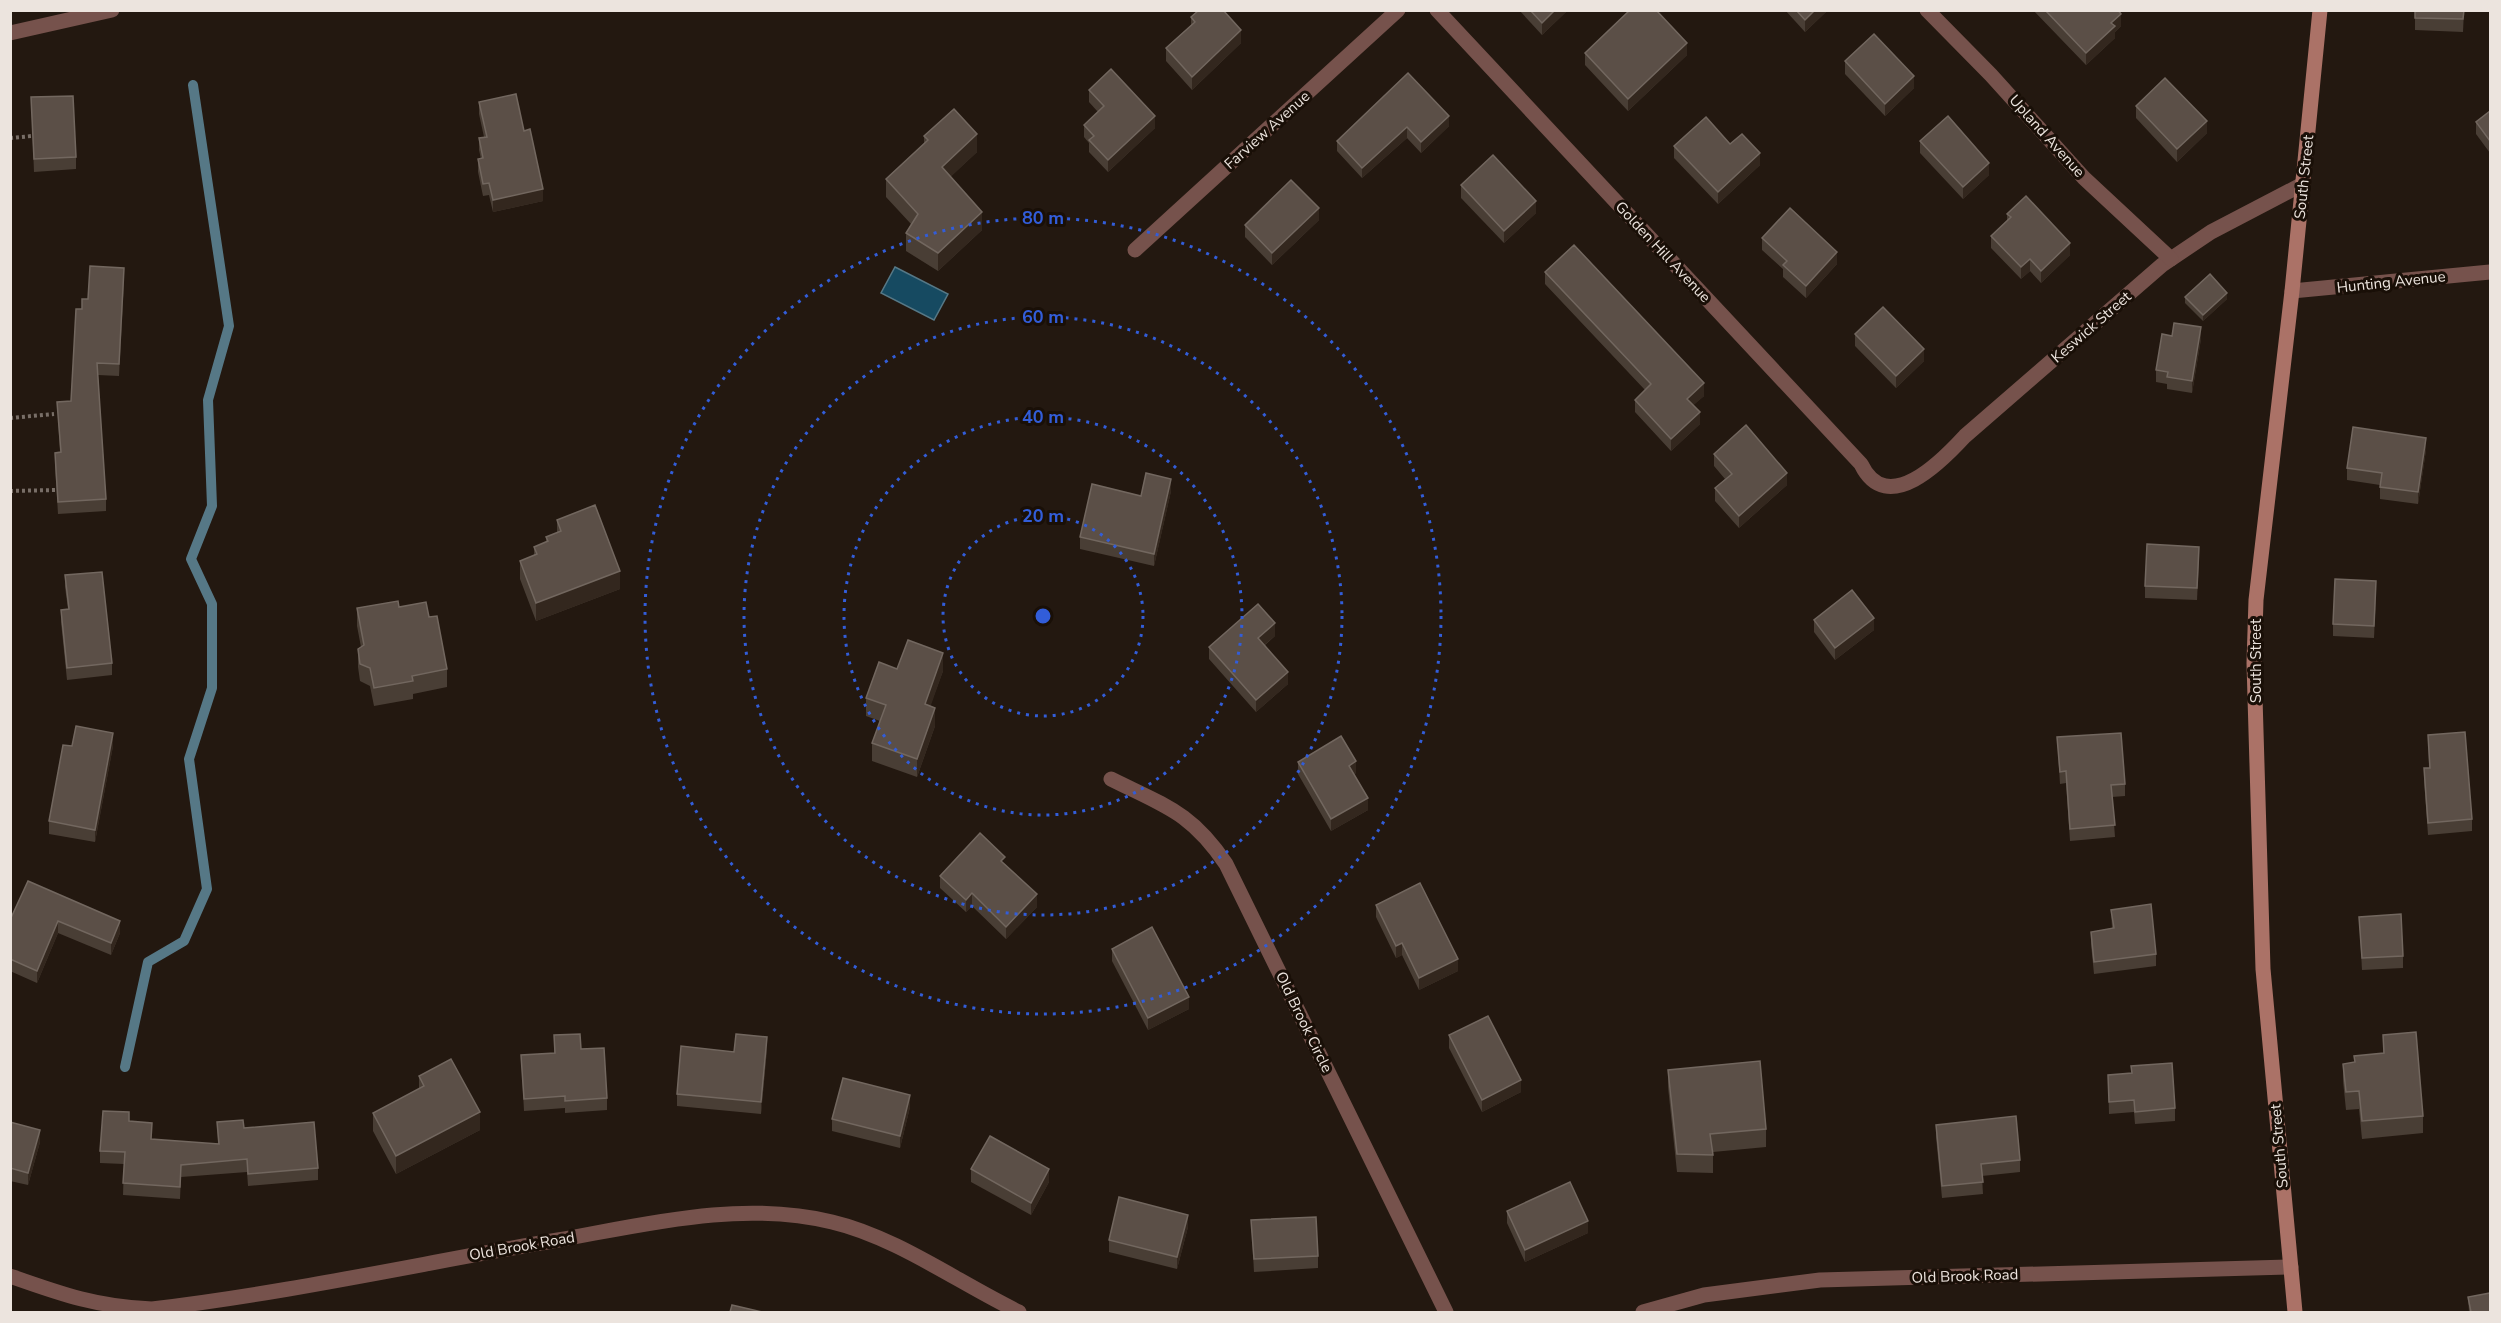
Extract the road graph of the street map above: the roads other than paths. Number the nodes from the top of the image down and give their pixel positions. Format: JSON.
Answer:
{"nodes":[{"id":1,"x":112,"y":10,"type":"edge"},
{"id":2,"x":1398,"y":10,"type":"edge"},
{"id":3,"x":1437,"y":10,"type":"edge"},
{"id":4,"x":1927,"y":10,"type":"edge"},
{"id":5,"x":2320,"y":10,"type":"edge"},
{"id":6,"x":10,"y":33,"type":"edge"},
{"id":7,"x":2303,"y":184,"type":"junction"},
{"id":8,"x":1135,"y":249,"type":"dead end"},
{"id":9,"x":2171,"y":259,"type":"junction"},
{"id":10,"x":2490,"y":272,"type":"edge"},
{"id":11,"x":2292,"y":291,"type":"junction"},
{"id":12,"x":1893,"y":486,"type":"joint"},
{"id":13,"x":1111,"y":779,"type":"dead end"},
{"id":14,"x":2291,"y":1267,"type":"junction"},
{"id":15,"x":10,"y":1276,"type":"edge"},
{"id":16,"x":77,"y":1306,"type":"edge"},
{"id":17,"x":1019,"y":1312,"type":"edge"},
{"id":18,"x":1446,"y":1312,"type":"edge"},
{"id":19,"x":1643,"y":1312,"type":"edge"},
{"id":20,"x":2295,"y":1312,"type":"edge"}],
"edges":[{"from":1,"to":6,"type":"street"},
{"from":2,"to":8,"type":"street","name":"Farview Avenue"},
{"from":3,"to":12,"type":"street","name":"Golden Hill Avenue"},
{"from":4,"to":9,"type":"street","name":"Upland Avenue"},
{"from":5,"to":7,"type":"street","name":"South Street"},
{"from":7,"to":9,"type":"street","name":"Keswick Street"},
{"from":7,"to":11,"type":"street","name":"South Street"},
{"from":9,"to":12,"type":"street","name":"Keswick Street"},
{"from":10,"to":11,"type":"street","name":"Hunting Avenue"},
{"from":11,"to":14,"type":"street","name":"South Street"},
{"from":13,"to":18,"type":"street","name":"Old Brook Circle"},
{"from":14,"to":19,"type":"street","name":"Old Brook Road"},
{"from":14,"to":20,"type":"street","name":"South Street"},
{"from":15,"to":16,"type":"street","name":"Old Brook Road"},
{"from":16,"to":17,"type":"street","name":"Old Brook Road"}]}
